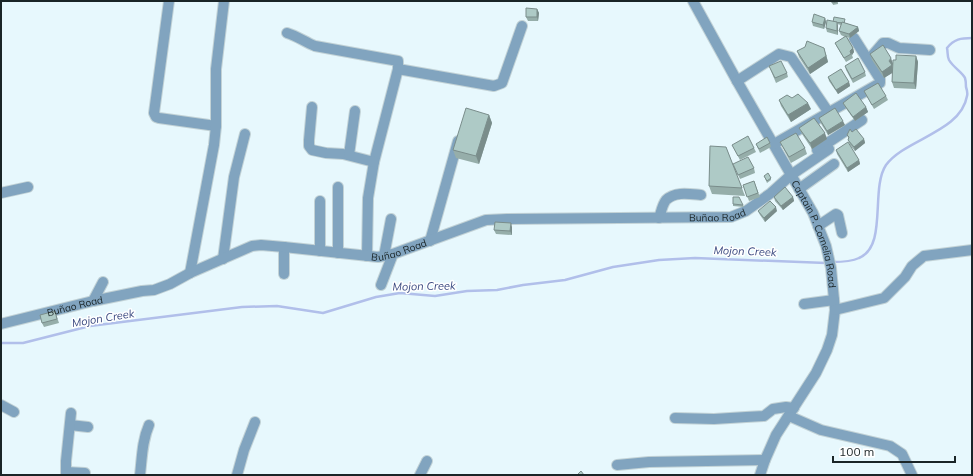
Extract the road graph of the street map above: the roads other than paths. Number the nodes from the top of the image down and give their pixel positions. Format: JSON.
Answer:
{"nodes":[{"id":1,"x":169,"y":1,"type":"edge"},
{"id":2,"x":224,"y":1,"type":"edge"},
{"id":3,"x":694,"y":1,"type":"edge"},
{"id":4,"x":522,"y":26,"type":"dead end"},
{"id":5,"x":287,"y":33,"type":"dead end"},
{"id":6,"x":854,"y":38,"type":"dead end"},
{"id":7,"x":930,"y":50,"type":"dead end"},
{"id":8,"x":868,"y":60,"type":"junction"},
{"id":9,"x":398,"y":69,"type":"junction"},
{"id":10,"x":737,"y":81,"type":"junction"},
{"id":11,"x":312,"y":107,"type":"dead end"},
{"id":12,"x":355,"y":111,"type":"dead end"},
{"id":13,"x":829,"y":113,"type":"junction"},
{"id":14,"x":862,"y":120,"type":"dead end"},
{"id":15,"x":216,"y":126,"type":"junction"},
{"id":16,"x":245,"y":134,"type":"dead end"},
{"id":17,"x":460,"y":134,"type":"edge"},
{"id":18,"x":774,"y":144,"type":"junction"},
{"id":19,"x":829,"y":150,"type":"dead end"},
{"id":20,"x":349,"y":155,"type":"junction"},
{"id":21,"x":374,"y":162,"type":"junction"},
{"id":22,"x":834,"y":164,"type":"dead end"},
{"id":23,"x":790,"y":172,"type":"junction"},
{"id":24,"x":28,"y":187,"type":"dead end"},
{"id":25,"x":338,"y":187,"type":"dead end"},
{"id":26,"x":799,"y":189,"type":"junction"},
{"id":27,"x":1,"y":192,"type":"edge"},
{"id":28,"x":701,"y":195,"type":"dead end"},
{"id":29,"x":320,"y":201,"type":"dead end"},
{"id":30,"x":659,"y":218,"type":"junction"},
{"id":31,"x":391,"y":219,"type":"dead end"},
{"id":32,"x":818,"y":226,"type":"junction"},
{"id":33,"x":842,"y":233,"type":"dead end"},
{"id":34,"x":430,"y":241,"type":"junction"},
{"id":35,"x":284,"y":247,"type":"junction"},
{"id":36,"x":972,"y":250,"type":"edge"},
{"id":37,"x":320,"y":251,"type":"junction"},
{"id":38,"x":338,"y":253,"type":"junction"},
{"id":39,"x":389,"y":255,"type":"junction"},
{"id":40,"x":367,"y":256,"type":"junction"},
{"id":41,"x":223,"y":259,"type":"junction"},
{"id":42,"x":190,"y":273,"type":"junction"},
{"id":43,"x":284,"y":274,"type":"dead end"},
{"id":44,"x":103,"y":282,"type":"dead end"},
{"id":45,"x":381,"y":285,"type":"dead end"},
{"id":46,"x":93,"y":301,"type":"junction"},
{"id":47,"x":804,"y":304,"type":"dead end"},
{"id":48,"x":834,"y":305,"type":"junction"},
{"id":49,"x":1,"y":324,"type":"edge"},
{"id":50,"x":1,"y":405,"type":"edge"},
{"id":51,"x":14,"y":412,"type":"dead end"},
{"id":52,"x":792,"y":412,"type":"junction"},
{"id":53,"x":71,"y":413,"type":"dead end"},
{"id":54,"x":675,"y":418,"type":"dead end"},
{"id":55,"x":255,"y":422,"type":"dead end"},
{"id":56,"x":70,"y":425,"type":"junction"},
{"id":57,"x":149,"y":425,"type":"dead end"},
{"id":58,"x":88,"y":427,"type":"dead end"},
{"id":59,"x":765,"y":460,"type":"junction"},
{"id":60,"x":427,"y":461,"type":"dead end"},
{"id":61,"x":617,"y":465,"type":"dead end"},
{"id":62,"x":66,"y":473,"type":"edge"},
{"id":63,"x":85,"y":473,"type":"dead end"},
{"id":64,"x":140,"y":475,"type":"edge"},
{"id":65,"x":237,"y":475,"type":"edge"},
{"id":66,"x":420,"y":475,"type":"edge"},
{"id":67,"x":760,"y":475,"type":"edge"},
{"id":68,"x":912,"y":475,"type":"edge"}],
"edges":[{"from":1,"to":15,"type":"street"},
{"from":2,"to":15,"type":"street"},
{"from":3,"to":10,"type":"street","name":"Captain P. Cornelia Road"},
{"from":4,"to":9,"type":"street"},
{"from":5,"to":9,"type":"street"},
{"from":6,"to":8,"type":"street"},
{"from":7,"to":8,"type":"street"},
{"from":8,"to":13,"type":"street"},
{"from":9,"to":21,"type":"street"},
{"from":10,"to":13,"type":"street"},
{"from":10,"to":18,"type":"street","name":"Captain P. Cornelia Road"},
{"from":11,"to":20,"type":"street"},
{"from":12,"to":20,"type":"street"},
{"from":13,"to":18,"type":"street"},
{"from":14,"to":23,"type":"street"},
{"from":15,"to":42,"type":"street"},
{"from":16,"to":41,"type":"street"},
{"from":17,"to":34,"type":"street"},
{"from":18,"to":23,"type":"street","name":"Captain P. Cornelia Road"},
{"from":19,"to":23,"type":"street"},
{"from":20,"to":21,"type":"street"},
{"from":21,"to":40,"type":"street"},
{"from":22,"to":26,"type":"street"},
{"from":23,"to":26,"type":"street","name":"Captain P. Cornelia Road"},
{"from":23,"to":30,"type":"street","name":"Buñao Road"},
{"from":24,"to":27,"type":"street"},
{"from":25,"to":38,"type":"street"},
{"from":26,"to":32,"type":"street","name":"Captain P. Cornelia Road"},
{"from":28,"to":30,"type":"street"},
{"from":29,"to":37,"type":"street"},
{"from":30,"to":34,"type":"street","name":"Buñao Road"},
{"from":31,"to":39,"type":"street"},
{"from":32,"to":33,"type":"street"},
{"from":32,"to":48,"type":"street","name":"Captain P. Cornelia Road"},
{"from":34,"to":39,"type":"street","name":"Buñao Road"},
{"from":35,"to":37,"type":"street","name":"Buñao Road"},
{"from":35,"to":41,"type":"street","name":"Buñao Road"},
{"from":35,"to":43,"type":"street"},
{"from":36,"to":48,"type":"street"},
{"from":37,"to":38,"type":"street","name":"Buñao Road"},
{"from":38,"to":40,"type":"street","name":"Buñao Road"},
{"from":39,"to":40,"type":"street","name":"Buñao Road"},
{"from":39,"to":45,"type":"street"},
{"from":41,"to":42,"type":"street","name":"Buñao Road"},
{"from":42,"to":46,"type":"street","name":"Buñao Road"},
{"from":44,"to":46,"type":"street"},
{"from":46,"to":49,"type":"street","name":"Buñao Road"},
{"from":47,"to":48,"type":"street"},
{"from":48,"to":52,"type":"street","name":"Captain P. Cornelia Road"},
{"from":50,"to":51,"type":"street"},
{"from":52,"to":54,"type":"street"},
{"from":52,"to":59,"type":"street","name":"Captain P. Cornelia Road"},
{"from":52,"to":68,"type":"street"},
{"from":53,"to":56,"type":"street"},
{"from":55,"to":65,"type":"street"},
{"from":56,"to":58,"type":"street"},
{"from":56,"to":62,"type":"street"},
{"from":57,"to":64,"type":"street"},
{"from":59,"to":61,"type":"street"},
{"from":59,"to":67,"type":"street","name":"Captain P. Cornelia Road"},
{"from":60,"to":66,"type":"street"},
{"from":62,"to":63,"type":"street"}]}
